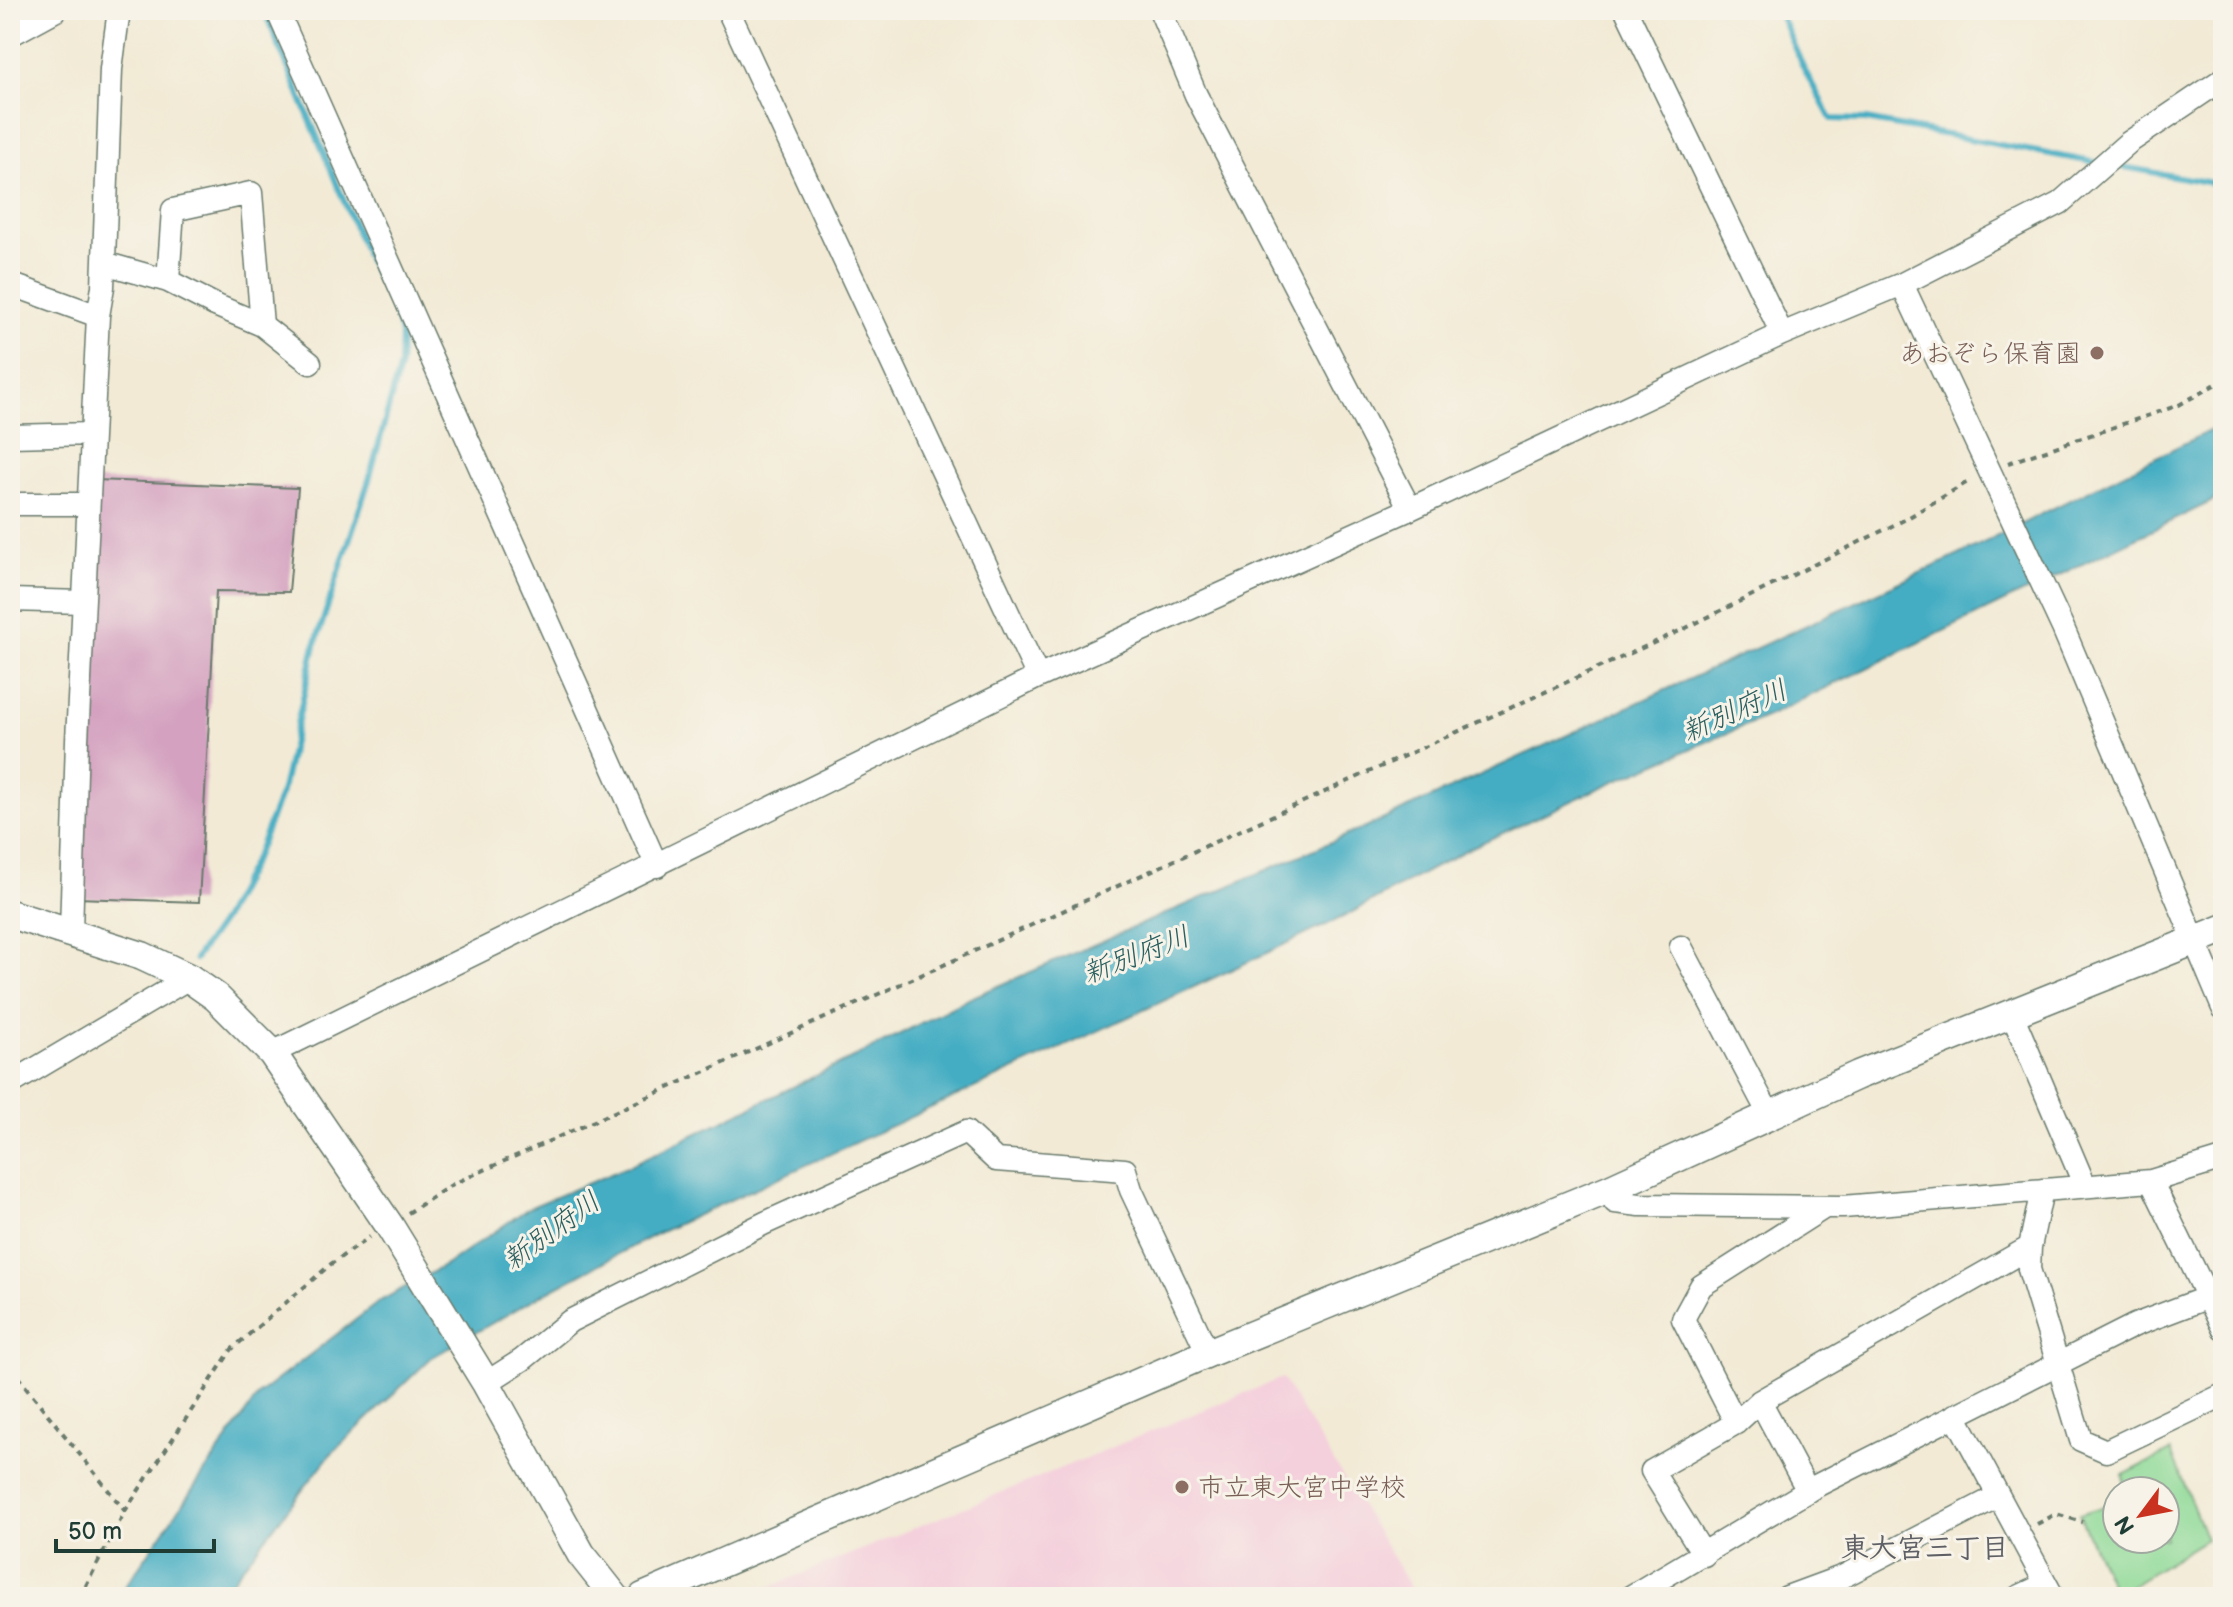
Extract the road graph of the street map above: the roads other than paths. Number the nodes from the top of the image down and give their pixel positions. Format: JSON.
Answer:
{"nodes":[{"id":1,"x":56,"y":10,"type":"edge"},
{"id":2,"x":119,"y":10,"type":"edge"},
{"id":3,"x":277,"y":10,"type":"edge"},
{"id":4,"x":728,"y":10,"type":"edge"},
{"id":5,"x":1160,"y":10,"type":"edge"},
{"id":6,"x":1626,"y":10,"type":"edge"},
{"id":7,"x":10,"y":35,"type":"edge"},
{"id":8,"x":2223,"y":79,"type":"edge"},
{"id":9,"x":104,"y":263,"type":"junction"},
{"id":10,"x":168,"y":281,"type":"junction"},
{"id":11,"x":10,"y":284,"type":"edge"},
{"id":12,"x":1902,"y":284,"type":"junction"},
{"id":13,"x":98,"y":316,"type":"junction"},
{"id":14,"x":262,"y":325,"type":"junction"},
{"id":15,"x":1782,"y":334,"type":"junction"},
{"id":16,"x":310,"y":363,"type":"dead end"},
{"id":17,"x":92,"y":434,"type":"junction"},
{"id":18,"x":10,"y":436,"type":"edge"},
{"id":19,"x":10,"y":504,"type":"edge"},
{"id":20,"x":88,"y":504,"type":"junction"},
{"id":21,"x":1410,"y":509,"type":"junction"},
{"id":22,"x":10,"y":600,"type":"edge"},
{"id":23,"x":83,"y":602,"type":"junction"},
{"id":24,"x":1038,"y":677,"type":"junction"},
{"id":25,"x":657,"y":866,"type":"junction"},
{"id":26,"x":10,"y":914,"type":"edge"},
{"id":27,"x":2223,"y":929,"type":"edge"},
{"id":28,"x":71,"y":931,"type":"junction"},
{"id":29,"x":2193,"y":941,"type":"junction"},
{"id":30,"x":1681,"y":947,"type":"dead end"},
{"id":31,"x":189,"y":978,"type":"junction"},
{"id":32,"x":2223,"y":1008,"type":"edge"},
{"id":33,"x":2012,"y":1014,"type":"junction"},
{"id":34,"x":272,"y":1053,"type":"junction"},
{"id":35,"x":10,"y":1084,"type":"edge"},
{"id":36,"x":1770,"y":1116,"type":"junction"},
{"id":37,"x":2223,"y":1159,"type":"edge"},
{"id":38,"x":2151,"y":1181,"type":"junction"},
{"id":39,"x":2085,"y":1186,"type":"junction"},
{"id":40,"x":1609,"y":1189,"type":"junction"},
{"id":41,"x":2042,"y":1190,"type":"junction"},
{"id":42,"x":1825,"y":1207,"type":"junction"},
{"id":43,"x":2030,"y":1247,"type":"junction"},
{"id":44,"x":2206,"y":1298,"type":"junction"},
{"id":45,"x":2223,"y":1328,"type":"edge"},
{"id":46,"x":1208,"y":1353,"type":"junction"},
{"id":47,"x":2058,"y":1365,"type":"junction"},
{"id":48,"x":482,"y":1378,"type":"junction"},
{"id":49,"x":2223,"y":1395,"type":"edge"},
{"id":50,"x":1760,"y":1401,"type":"junction"},
{"id":51,"x":1955,"y":1415,"type":"junction"},
{"id":52,"x":1736,"y":1423,"type":"junction"},
{"id":53,"x":1808,"y":1491,"type":"junction"},
{"id":54,"x":1998,"y":1496,"type":"junction"},
{"id":55,"x":1704,"y":1555,"type":"junction"},
{"id":56,"x":2049,"y":1591,"type":"edge"},
{"id":57,"x":615,"y":1597,"type":"edge"},
{"id":58,"x":643,"y":1597,"type":"edge"},
{"id":59,"x":1630,"y":1597,"type":"edge"},
{"id":60,"x":1787,"y":1597,"type":"edge"},
{"id":61,"x":2018,"y":1597,"type":"edge"}],
"edges":[{"from":1,"to":7,"type":"street"},
{"from":2,"to":9,"type":"street"},
{"from":3,"to":25,"type":"street"},
{"from":4,"to":24,"type":"street"},
{"from":5,"to":21,"type":"street"},
{"from":6,"to":15,"type":"street"},
{"from":8,"to":12,"type":"street"},
{"from":9,"to":10,"type":"street"},
{"from":9,"to":13,"type":"street"},
{"from":10,"to":14,"type":"street"},
{"from":10,"to":14,"type":"street"},
{"from":11,"to":13,"type":"street"},
{"from":12,"to":15,"type":"street"},
{"from":12,"to":29,"type":"street"},
{"from":13,"to":17,"type":"street"},
{"from":14,"to":16,"type":"street"},
{"from":15,"to":21,"type":"street"},
{"from":17,"to":18,"type":"street"},
{"from":17,"to":20,"type":"street"},
{"from":19,"to":20,"type":"street"},
{"from":20,"to":23,"type":"street"},
{"from":21,"to":24,"type":"street"},
{"from":22,"to":23,"type":"street"},
{"from":23,"to":28,"type":"street"},
{"from":24,"to":25,"type":"street"},
{"from":25,"to":34,"type":"street"},
{"from":26,"to":28,"type":"street"},
{"from":27,"to":29,"type":"street"},
{"from":28,"to":31,"type":"street"},
{"from":29,"to":32,"type":"street"},
{"from":29,"to":33,"type":"street"},
{"from":30,"to":36,"type":"street"},
{"from":31,"to":34,"type":"street"},
{"from":31,"to":35,"type":"street"},
{"from":33,"to":36,"type":"street"},
{"from":33,"to":39,"type":"street"},
{"from":34,"to":48,"type":"street"},
{"from":36,"to":40,"type":"street"},
{"from":37,"to":38,"type":"street"},
{"from":38,"to":39,"type":"street"},
{"from":38,"to":44,"type":"street"},
{"from":39,"to":41,"type":"street"},
{"from":40,"to":42,"type":"street"},
{"from":40,"to":46,"type":"street"},
{"from":41,"to":42,"type":"street"},
{"from":41,"to":43,"type":"street"},
{"from":42,"to":52,"type":"street"},
{"from":43,"to":47,"type":"street"},
{"from":43,"to":50,"type":"street"},
{"from":44,"to":45,"type":"street"},
{"from":44,"to":47,"type":"street"},
{"from":46,"to":48,"type":"street"},
{"from":46,"to":58,"type":"street"},
{"from":47,"to":49,"type":"street"},
{"from":47,"to":51,"type":"street"},
{"from":48,"to":57,"type":"street"},
{"from":50,"to":52,"type":"street"},
{"from":50,"to":53,"type":"street"},
{"from":51,"to":53,"type":"street"},
{"from":51,"to":54,"type":"street"},
{"from":52,"to":55,"type":"street"},
{"from":53,"to":55,"type":"street"},
{"from":54,"to":56,"type":"street"},
{"from":54,"to":60,"type":"street"},
{"from":55,"to":59,"type":"street"},
{"from":56,"to":61,"type":"street"}]}
